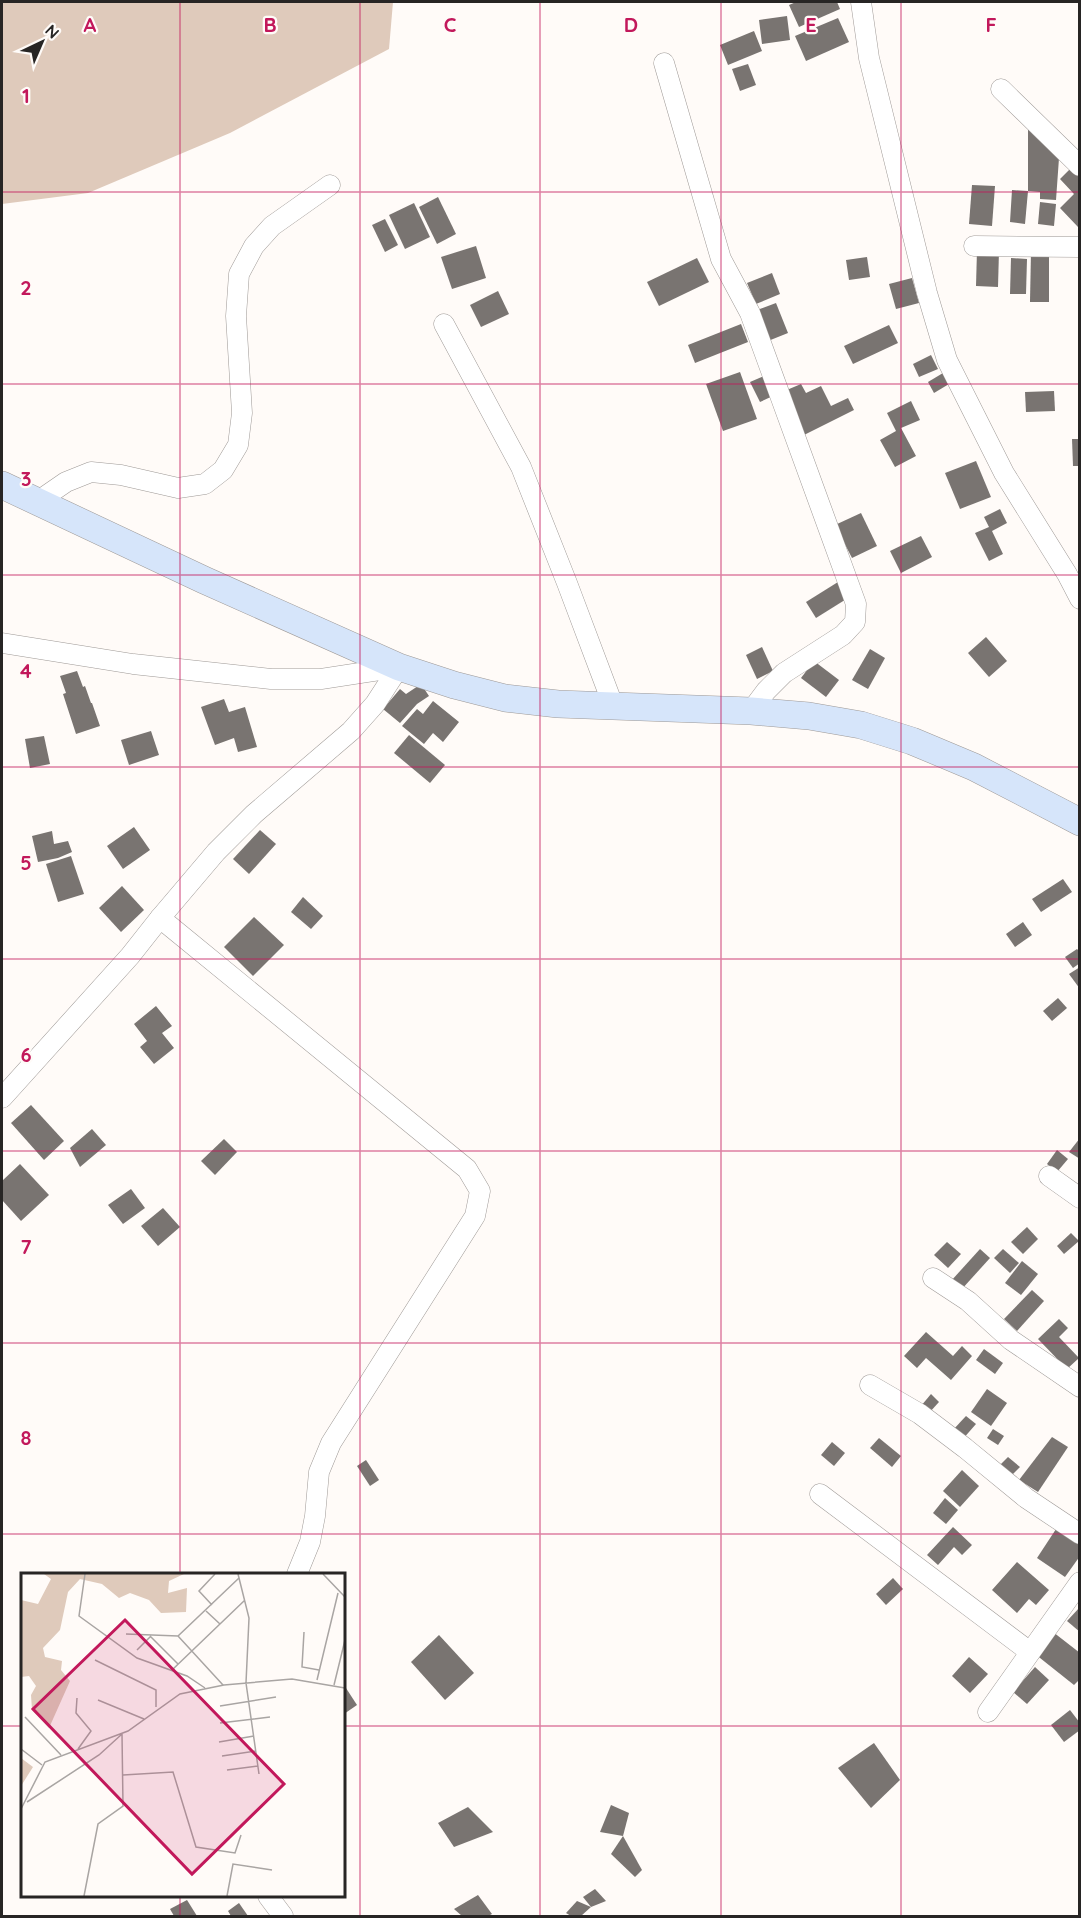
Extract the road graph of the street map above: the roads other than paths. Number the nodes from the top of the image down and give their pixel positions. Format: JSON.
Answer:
{"nodes":[{"id":1,"x":861,"y":2,"type":"edge"},
{"id":2,"x":664,"y":63,"type":"dead end"},
{"id":3,"x":1001,"y":89,"type":"dead end"},
{"id":4,"x":1080,"y":166,"type":"edge"},
{"id":5,"x":330,"y":185,"type":"dead end"},
{"id":6,"x":974,"y":246,"type":"dead end"},
{"id":7,"x":1080,"y":247,"type":"edge"},
{"id":8,"x":444,"y":324,"type":"dead end"},
{"id":9,"x":2,"y":485,"type":"edge"},
{"id":10,"x":37,"y":502,"type":"junction"},
{"id":11,"x":1073,"y":574,"type":"edge"},
{"id":12,"x":1080,"y":599,"type":"edge"},
{"id":13,"x":2,"y":644,"type":"edge"},
{"id":14,"x":399,"y":667,"type":"junction"},
{"id":15,"x":613,"y":705,"type":"junction"},
{"id":16,"x":751,"y":711,"type":"junction"},
{"id":17,"x":1080,"y":822,"type":"edge"},
{"id":18,"x":160,"y":918,"type":"junction"},
{"id":19,"x":2,"y":1098,"type":"edge"},
{"id":20,"x":1049,"y":1176,"type":"dead end"},
{"id":21,"x":1080,"y":1198,"type":"edge"},
{"id":22,"x":933,"y":1278,"type":"dead end"},
{"id":23,"x":870,"y":1384,"type":"dead end"},
{"id":24,"x":1080,"y":1387,"type":"edge"},
{"id":25,"x":820,"y":1494,"type":"dead end"},
{"id":26,"x":1080,"y":1534,"type":"edge"},
{"id":27,"x":298,"y":1573,"type":"edge"},
{"id":28,"x":1080,"y":1582,"type":"edge"},
{"id":29,"x":1030,"y":1652,"type":"junction"},
{"id":30,"x":988,"y":1712,"type":"dead end"},
{"id":31,"x":269,"y":1897,"type":"edge"},
{"id":32,"x":283,"y":1917,"type":"edge"}],
"edges":[{"from":1,"to":11,"type":"street"},
{"from":2,"to":16,"type":"street"},
{"from":3,"to":4,"type":"street"},
{"from":5,"to":10,"type":"street"},
{"from":6,"to":7,"type":"street"},
{"from":8,"to":15,"type":"street"},
{"from":9,"to":10,"type":"street"},
{"from":10,"to":14,"type":"street"},
{"from":11,"to":12,"type":"street"},
{"from":13,"to":14,"type":"street"},
{"from":14,"to":15,"type":"street"},
{"from":14,"to":18,"type":"street"},
{"from":15,"to":16,"type":"street"},
{"from":16,"to":17,"type":"street"},
{"from":18,"to":19,"type":"street"},
{"from":18,"to":27,"type":"street"},
{"from":20,"to":21,"type":"street"},
{"from":22,"to":24,"type":"street"},
{"from":23,"to":26,"type":"street"},
{"from":25,"to":29,"type":"street"},
{"from":28,"to":29,"type":"street"},
{"from":29,"to":30,"type":"street"},
{"from":31,"to":32,"type":"street"}]}
